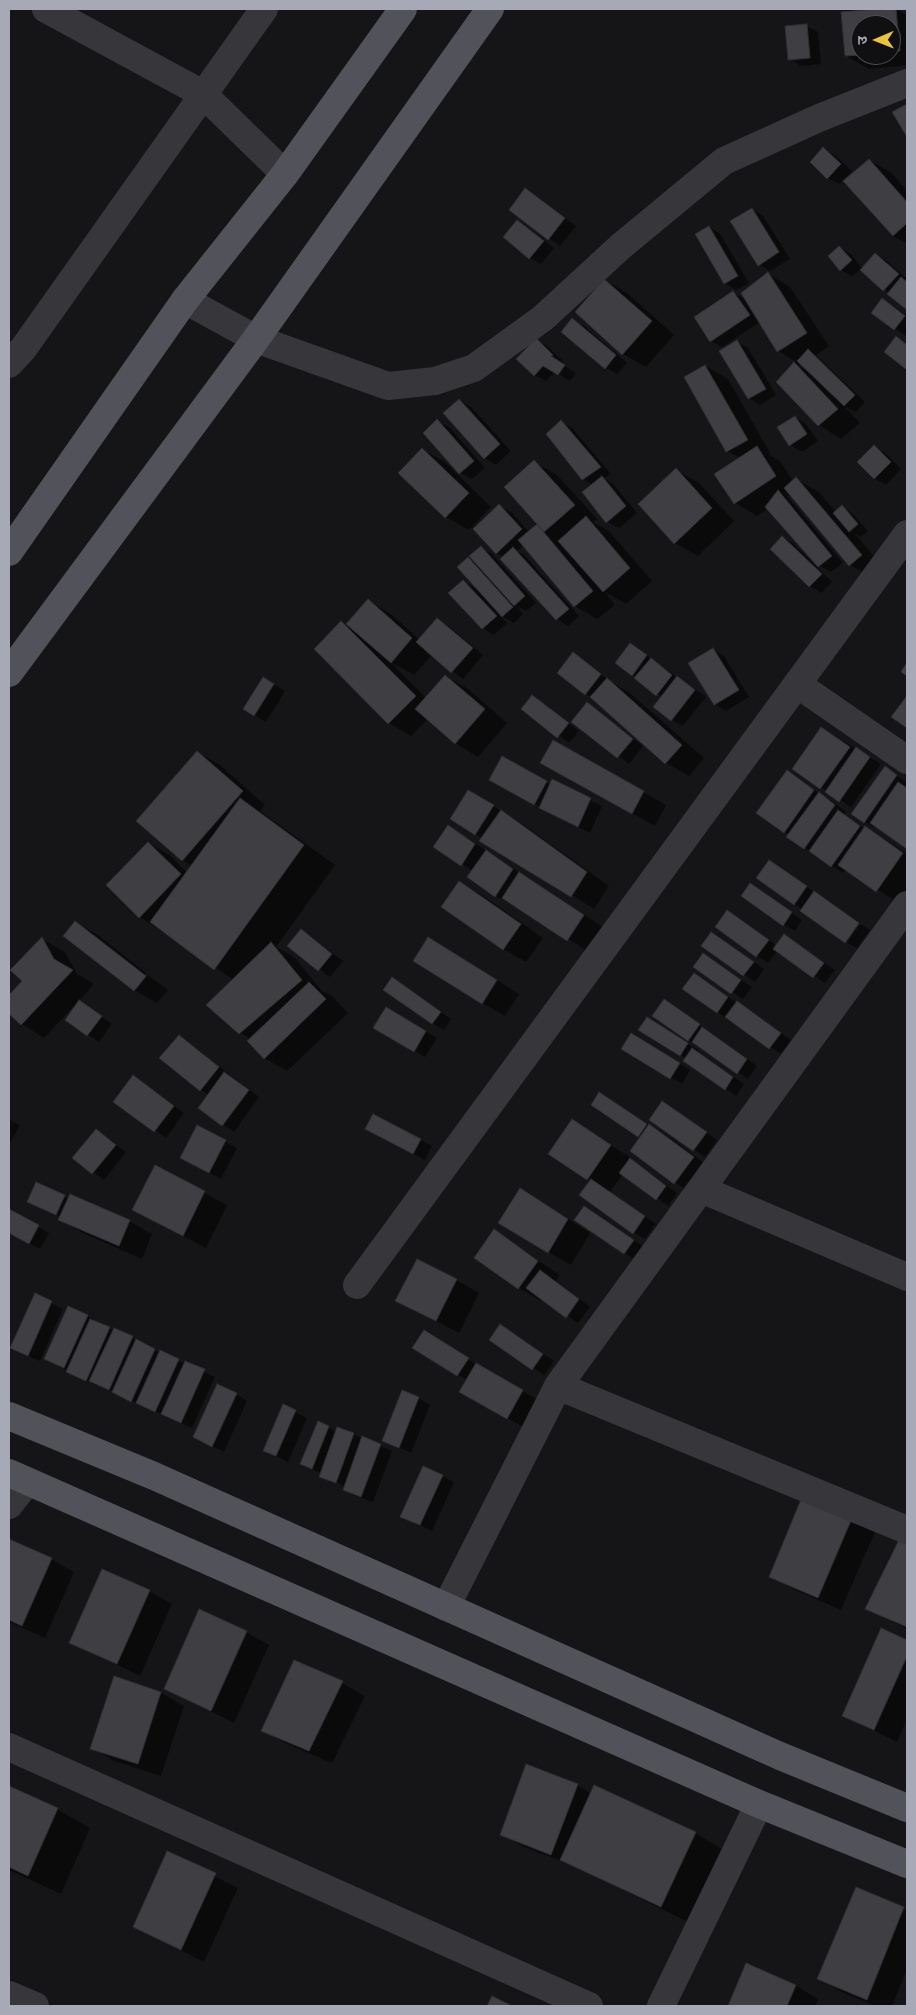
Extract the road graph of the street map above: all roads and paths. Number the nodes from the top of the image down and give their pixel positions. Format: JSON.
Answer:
{"nodes":[{"id":1,"x":46,"y":9,"type":"edge"},
{"id":2,"x":264,"y":9,"type":"edge"},
{"id":3,"x":403,"y":9,"type":"edge"},
{"id":4,"x":490,"y":9,"type":"edge"},
{"id":5,"x":907,"y":83,"type":"edge"},
{"id":6,"x":203,"y":94,"type":"junction"},
{"id":7,"x":285,"y":174,"type":"junction"},
{"id":8,"x":185,"y":300,"type":"junction"},
{"id":9,"x":256,"y":339,"type":"junction"},
{"id":10,"x":9,"y":364,"type":"edge"},
{"id":11,"x":907,"y":534,"type":"edge"},
{"id":12,"x":9,"y":552,"type":"edge"},
{"id":13,"x":9,"y":673,"type":"edge"},
{"id":14,"x":797,"y":684,"type":"junction"},
{"id":15,"x":907,"y":760,"type":"edge"},
{"id":16,"x":907,"y":904,"type":"edge"},
{"id":17,"x":701,"y":1188,"type":"junction"},
{"id":18,"x":907,"y":1277,"type":"edge"},
{"id":19,"x":357,"y":1285,"type":"dead end"},
{"id":20,"x":558,"y":1386,"type":"junction"},
{"id":21,"x":9,"y":1416,"type":"edge"},
{"id":22,"x":18,"y":1478,"type":"edge"},
{"id":23,"x":9,"y":1505,"type":"edge"},
{"id":24,"x":907,"y":1530,"type":"edge"},
{"id":25,"x":446,"y":1607,"type":"junction"},
{"id":26,"x":9,"y":1747,"type":"edge"},
{"id":27,"x":759,"y":1804,"type":"junction"},
{"id":28,"x":907,"y":1808,"type":"edge"},
{"id":29,"x":907,"y":1864,"type":"edge"},
{"id":30,"x":9,"y":1995,"type":"edge"},
{"id":31,"x":35,"y":2006,"type":"edge"},
{"id":32,"x":590,"y":2006,"type":"edge"},
{"id":33,"x":661,"y":2006,"type":"edge"}],
"edges":[{"from":1,"to":6,"type":"street"},
{"from":2,"to":6,"type":"street"},
{"from":3,"to":7,"type":"main road"},
{"from":4,"to":9,"type":"main road"},
{"from":5,"to":9,"type":"street"},
{"from":6,"to":7,"type":"street"},
{"from":6,"to":10,"type":"street"},
{"from":7,"to":8,"type":"main road"},
{"from":8,"to":9,"type":"street"},
{"from":8,"to":12,"type":"main road"},
{"from":9,"to":13,"type":"main road"},
{"from":11,"to":14,"type":"street"},
{"from":14,"to":15,"type":"street"},
{"from":14,"to":19,"type":"street"},
{"from":16,"to":17,"type":"street"},
{"from":17,"to":18,"type":"street"},
{"from":17,"to":20,"type":"street"},
{"from":20,"to":24,"type":"street"},
{"from":20,"to":25,"type":"street"},
{"from":21,"to":25,"type":"main road"},
{"from":22,"to":23,"type":"street"},
{"from":22,"to":27,"type":"main road"},
{"from":25,"to":28,"type":"main road"},
{"from":26,"to":32,"type":"street"},
{"from":27,"to":29,"type":"main road"},
{"from":27,"to":33,"type":"street"},
{"from":30,"to":31,"type":"street"}]}
